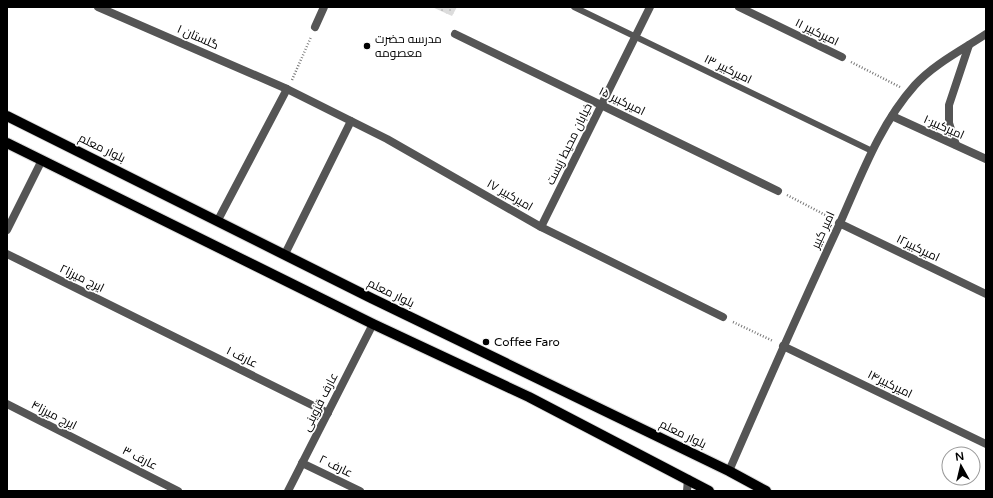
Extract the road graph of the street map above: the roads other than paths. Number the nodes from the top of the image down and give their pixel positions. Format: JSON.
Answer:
{"nodes":[{"id":1,"x":98,"y":7,"type":"edge"},
{"id":2,"x":324,"y":7,"type":"edge"},
{"id":3,"x":574,"y":7,"type":"edge"},
{"id":4,"x":650,"y":7,"type":"edge"},
{"id":5,"x":739,"y":7,"type":"edge"},
{"id":6,"x":315,"y":27,"type":"road end"},
{"id":7,"x":455,"y":34,"type":"dead end"},
{"id":8,"x":986,"y":34,"type":"edge"},
{"id":9,"x":635,"y":36,"type":"junction"},
{"id":10,"x":970,"y":45,"type":"junction"},
{"id":11,"x":842,"y":57,"type":"road end"},
{"id":12,"x":287,"y":89,"type":"junction"},
{"id":13,"x":602,"y":105,"type":"junction"},
{"id":14,"x":7,"y":116,"type":"edge"},
{"id":15,"x":892,"y":116,"type":"junction"},
{"id":16,"x":351,"y":121,"type":"junction"},
{"id":17,"x":7,"y":143,"type":"edge"},
{"id":18,"x":956,"y":145,"type":"junction"},
{"id":19,"x":872,"y":151,"type":"junction"},
{"id":20,"x":986,"y":159,"type":"edge"},
{"id":21,"x":42,"y":160,"type":"junction"},
{"id":22,"x":778,"y":191,"type":"road end"},
{"id":23,"x":218,"y":220,"type":"junction"},
{"id":24,"x":839,"y":223,"type":"junction"},
{"id":25,"x":541,"y":227,"type":"junction"},
{"id":26,"x":7,"y":230,"type":"edge"},
{"id":27,"x":7,"y":254,"type":"edge"},
{"id":28,"x":286,"y":254,"type":"junction"},
{"id":29,"x":986,"y":294,"type":"edge"},
{"id":30,"x":723,"y":317,"type":"road end"},
{"id":31,"x":146,"y":323,"type":"joint"},
{"id":32,"x":372,"y":324,"type":"junction"},
{"id":33,"x":783,"y":346,"type":"junction"},
{"id":34,"x":7,"y":404,"type":"edge"},
{"id":35,"x":328,"y":413,"type":"junction"},
{"id":36,"x":986,"y":444,"type":"edge"},
{"id":37,"x":91,"y":447,"type":"joint"},
{"id":38,"x":302,"y":463,"type":"junction"},
{"id":39,"x":729,"y":471,"type":"junction"},
{"id":40,"x":688,"y":479,"type":"junction"},
{"id":41,"x":178,"y":491,"type":"edge"},
{"id":42,"x":288,"y":491,"type":"edge"},
{"id":43,"x":360,"y":491,"type":"edge"},
{"id":44,"x":687,"y":491,"type":"edge"},
{"id":45,"x":709,"y":491,"type":"edge"},
{"id":46,"x":766,"y":491,"type":"edge"}],
"edges":[{"from":1,"to":12,"type":"street","name":"گلستان ۱"},
{"from":2,"to":6,"type":"street"},
{"from":3,"to":9,"type":"lane","name":"امیرکبیر ۱۳"},
{"from":4,"to":9,"type":"street","name":"خیابان محیط زیست"},
{"from":5,"to":11,"type":"street","name":"امیرکبیر ۱۱"},
{"from":7,"to":13,"type":"street","name":"امیرکبیر ۱۵"},
{"from":8,"to":10,"type":"street","name":"امیر کبیر"},
{"from":9,"to":13,"type":"street","name":"خیابان محیط زیست"},
{"from":9,"to":19,"type":"lane","name":"امیرکبیر ۱۳"},
{"from":10,"to":15,"type":"street","name":"امیر کبیر"},
{"from":10,"to":18,"type":"street"},
{"from":12,"to":16,"type":"street","name":"امیرکبیر ۱۷"},
{"from":12,"to":23,"type":"street"},
{"from":13,"to":22,"type":"street","name":"امیرکبیر ۱۵"},
{"from":13,"to":25,"type":"street","name":"خیابان محیط زیست"},
{"from":14,"to":23,"type":"main road","name":"بلوار معلم"},
{"from":15,"to":18,"type":"street","name":"امیرکبیر۱۰"},
{"from":15,"to":19,"type":"street","name":"امیر کبیر"},
{"from":16,"to":25,"type":"street","name":"امیرکبیر ۱۷"},
{"from":16,"to":28,"type":"street"},
{"from":17,"to":21,"type":"main road"},
{"from":18,"to":20,"type":"street","name":"امیرکبیر۱۰"},
{"from":19,"to":24,"type":"street","name":"امیر کبیر"},
{"from":21,"to":26,"type":"street"},
{"from":21,"to":32,"type":"main road"},
{"from":23,"to":28,"type":"main road","name":"بلوار معلم"},
{"from":24,"to":29,"type":"street","name":"امیرکبیر۱۲"},
{"from":24,"to":33,"type":"street","name":"امیر کبیر"},
{"from":25,"to":30,"type":"street","name":"امیرکبیر ۱۷"},
{"from":27,"to":31,"type":"street","name":"ایرج میرزا۲"},
{"from":28,"to":39,"type":"main road","name":"بلوار معلم"},
{"from":31,"to":35,"type":"street","name":"عارف ۱"},
{"from":32,"to":35,"type":"street","name":"عارف قزوینی"},
{"from":32,"to":40,"type":"main road"},
{"from":33,"to":36,"type":"street","name":"امیرکبیر۱۴"},
{"from":33,"to":39,"type":"street","name":"امیر کبیر"},
{"from":34,"to":37,"type":"street","name":"ایرج میرزا۴"},
{"from":35,"to":38,"type":"street","name":"عارف قزوینی"},
{"from":37,"to":41,"type":"street","name":"عارف ۳"},
{"from":38,"to":42,"type":"street","name":"عارف قزوینی"},
{"from":38,"to":43,"type":"street","name":"عارف ۲"},
{"from":39,"to":46,"type":"main road","name":"بلوار معلم"},
{"from":40,"to":44,"type":"street"},
{"from":40,"to":45,"type":"main road"}]}
